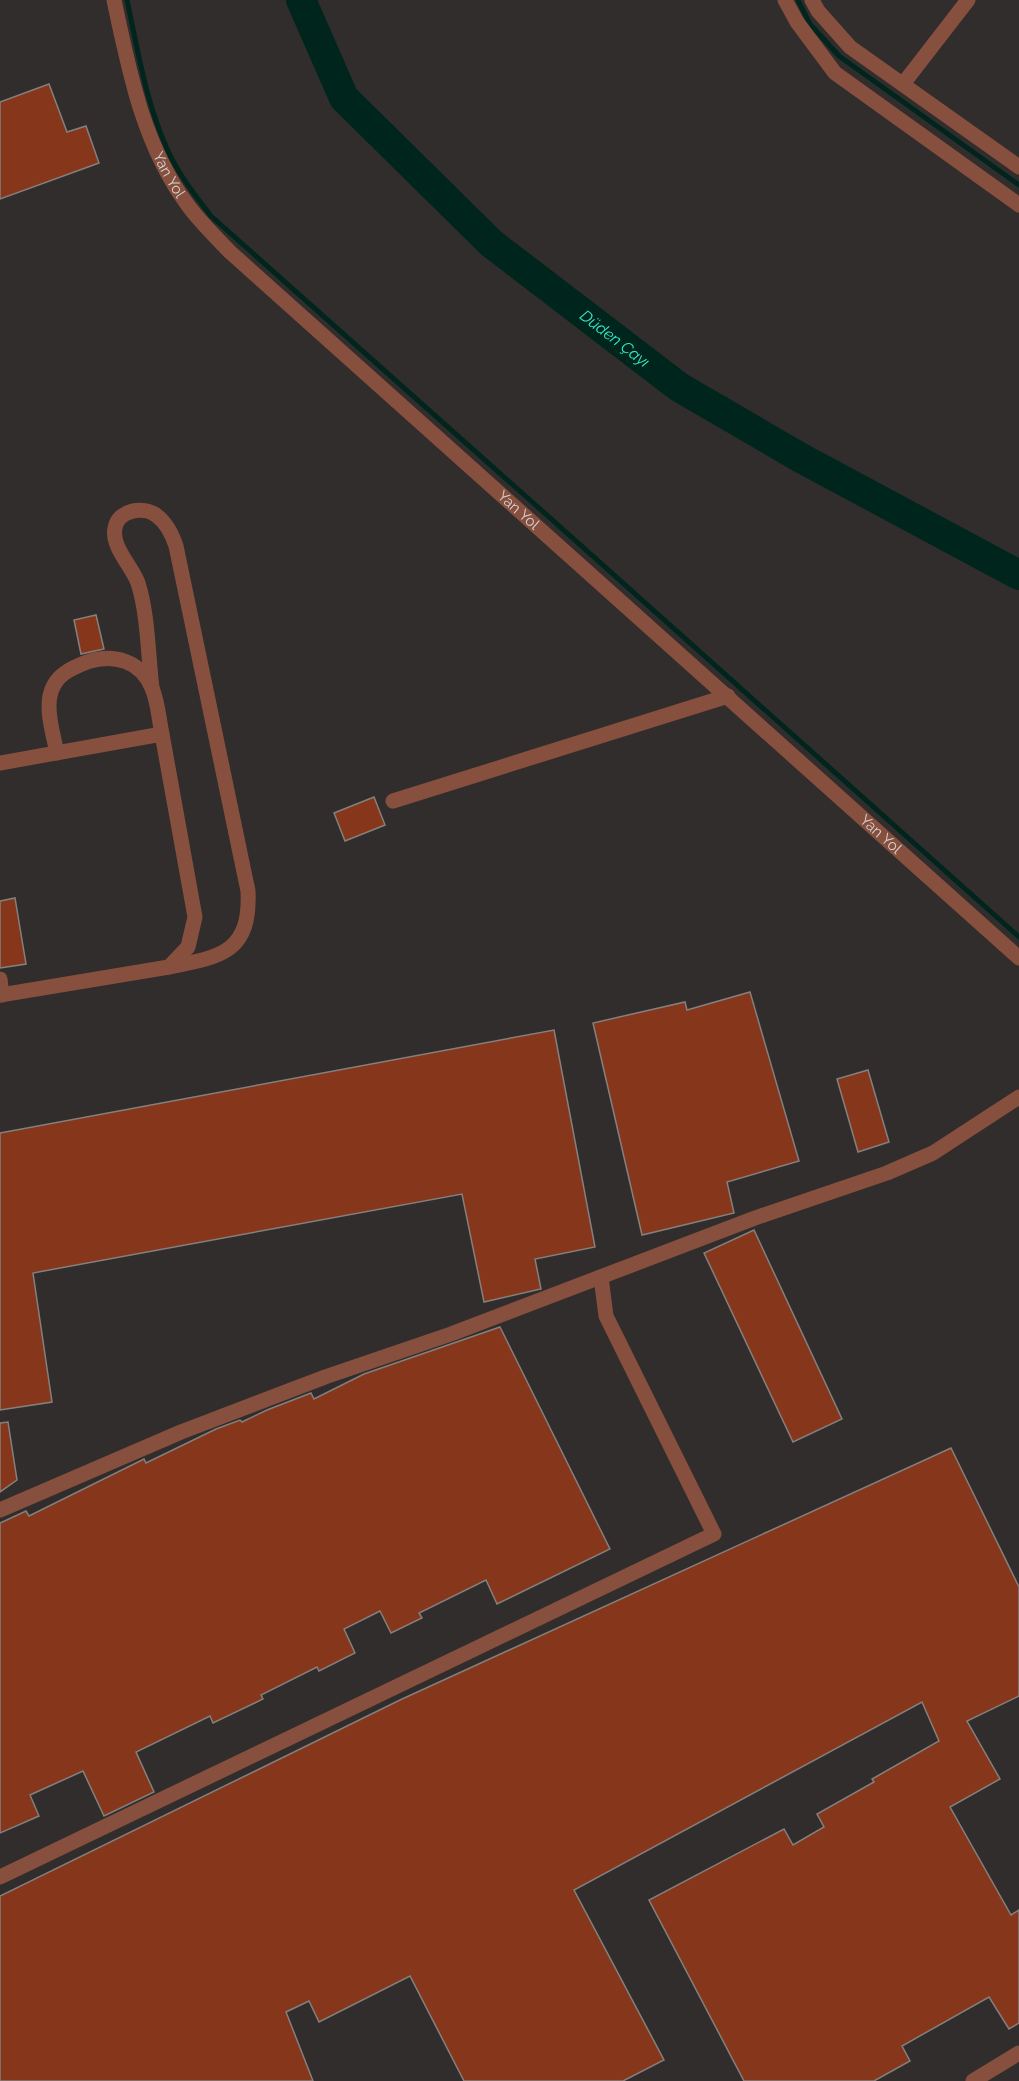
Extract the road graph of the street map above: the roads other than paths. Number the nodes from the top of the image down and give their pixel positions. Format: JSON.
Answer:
{"nodes":[{"id":1,"x":114,"y":0,"type":"edge"},
{"id":2,"x":785,"y":0,"type":"edge"},
{"id":3,"x":968,"y":0,"type":"edge"},
{"id":4,"x":815,"y":8,"type":"edge"},
{"id":5,"x":798,"y":22,"type":"junction"},
{"id":6,"x":903,"y":84,"type":"junction"},
{"id":7,"x":1019,"y":167,"type":"edge"},
{"id":8,"x":1019,"y":205,"type":"edge"},
{"id":9,"x":152,"y":688,"type":"junction"},
{"id":10,"x":728,"y":696,"type":"junction"},
{"id":11,"x":162,"y":734,"type":"junction"},
{"id":12,"x":57,"y":753,"type":"junction"},
{"id":13,"x":0,"y":763,"type":"edge"},
{"id":14,"x":393,"y":801,"type":"dead end"},
{"id":15,"x":1019,"y":958,"type":"edge"},
{"id":16,"x":169,"y":967,"type":"junction"},
{"id":17,"x":1,"y":990,"type":"edge"},
{"id":18,"x":1019,"y":1097,"type":"edge"},
{"id":19,"x":601,"y":1277,"type":"junction"},
{"id":20,"x":0,"y":1510,"type":"edge"},
{"id":21,"x":0,"y":1877,"type":"edge"},
{"id":22,"x":1019,"y":2053,"type":"edge"},
{"id":23,"x":973,"y":2081,"type":"edge"}],
"edges":[{"from":1,"to":10,"type":"street","name":"Yan Yol"},
{"from":2,"to":5,"type":"street"},
{"from":3,"to":6,"type":"street"},
{"from":4,"to":5,"type":"street"},
{"from":4,"to":6,"type":"street"},
{"from":5,"to":8,"type":"street"},
{"from":6,"to":7,"type":"street"},
{"from":9,"to":11,"type":"street"},
{"from":9,"to":12,"type":"street"},
{"from":9,"to":16,"type":"street"},
{"from":10,"to":14,"type":"street"},
{"from":10,"to":15,"type":"street","name":"Yan Yol"},
{"from":11,"to":12,"type":"street"},
{"from":11,"to":16,"type":"street"},
{"from":12,"to":13,"type":"street"},
{"from":16,"to":17,"type":"street"},
{"from":18,"to":19,"type":"street"},
{"from":19,"to":20,"type":"street"},
{"from":19,"to":21,"type":"street"},
{"from":22,"to":23,"type":"street"}]}
